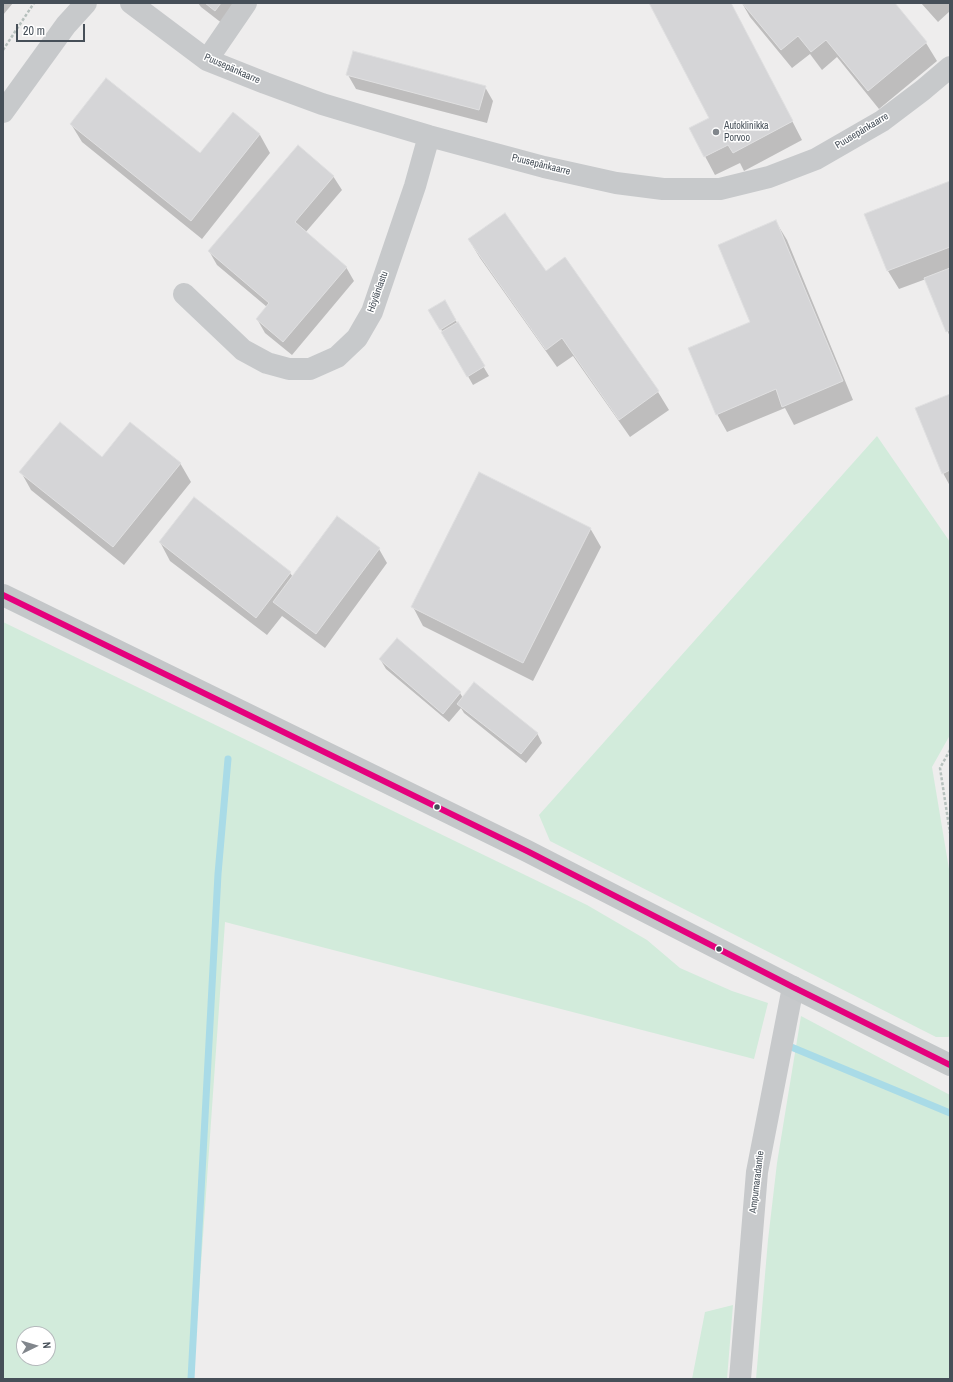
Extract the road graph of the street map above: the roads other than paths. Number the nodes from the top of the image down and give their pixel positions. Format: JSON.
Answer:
{"nodes":[{"id":1,"x":86,"y":3,"type":"edge"},
{"id":2,"x":132,"y":3,"type":"edge"},
{"id":3,"x":246,"y":3,"type":"edge"},
{"id":4,"x":207,"y":60,"type":"junction"},
{"id":5,"x":950,"y":68,"type":"edge"},
{"id":6,"x":3,"y":112,"type":"edge"},
{"id":7,"x":429,"y":136,"type":"junction"},
{"id":8,"x":184,"y":294,"type":"dead end"},
{"id":9,"x":3,"y":595,"type":"edge"},
{"id":10,"x":793,"y":987,"type":"junction"},
{"id":11,"x":950,"y":1065,"type":"edge"},
{"id":12,"x":740,"y":1379,"type":"edge"}],
"edges":[{"from":1,"to":6,"type":"street"},
{"from":2,"to":4,"type":"street","name":"Puusepänkaarre"},
{"from":3,"to":4,"type":"street"},
{"from":4,"to":7,"type":"street","name":"Puusepänkaarre"},
{"from":5,"to":7,"type":"street","name":"Puusepänkaarre"},
{"from":7,"to":8,"type":"street","name":"Höylänlastu"},
{"from":9,"to":10,"type":"main road"},
{"from":10,"to":11,"type":"main road"},
{"from":10,"to":12,"type":"street","name":"Ampumaradantie"}]}
